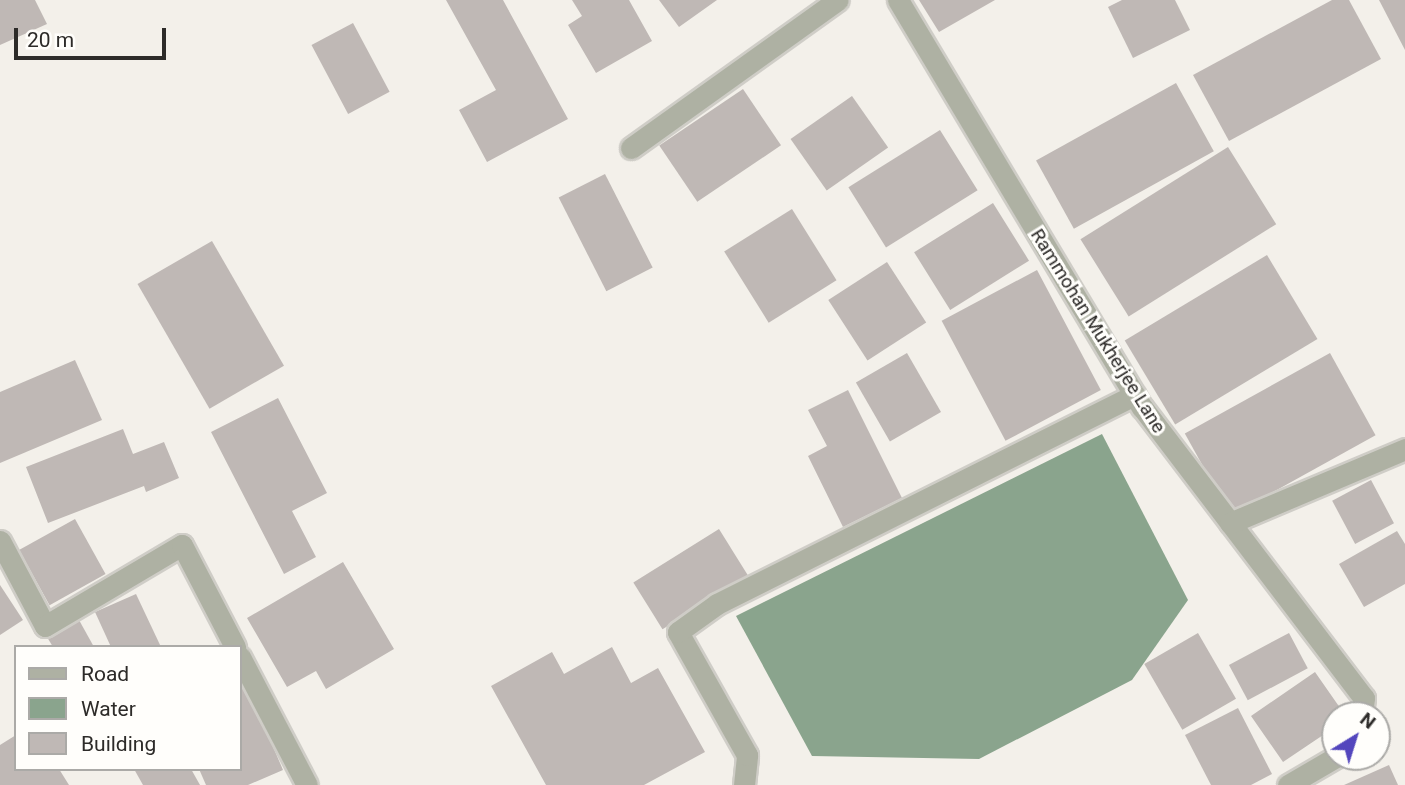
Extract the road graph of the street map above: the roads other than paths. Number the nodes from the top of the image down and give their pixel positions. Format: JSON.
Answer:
{"nodes":[{"id":1,"x":838,"y":0,"type":"edge"},
{"id":2,"x":898,"y":0,"type":"edge"},
{"id":3,"x":631,"y":148,"type":"dead end"},
{"id":4,"x":1135,"y":395,"type":"junction"},
{"id":5,"x":1405,"y":449,"type":"edge"},
{"id":6,"x":1230,"y":523,"type":"junction"},
{"id":7,"x":0,"y":541,"type":"edge"},
{"id":8,"x":233,"y":645,"type":"edge"},
{"id":9,"x":242,"y":661,"type":"edge"},
{"id":10,"x":1364,"y":701,"type":"edge"},
{"id":11,"x":1321,"y":766,"type":"edge"},
{"id":12,"x":307,"y":785,"type":"edge"},
{"id":13,"x":745,"y":785,"type":"edge"},
{"id":14,"x":1288,"y":785,"type":"edge"}],
"edges":[{"from":1,"to":3,"type":"street"},
{"from":2,"to":4,"type":"street","name":"Rammohan Mukherjee Lane"},
{"from":4,"to":6,"type":"street","name":"Rammohan Mukherjee Lane"},
{"from":4,"to":13,"type":"street"},
{"from":5,"to":6,"type":"street"},
{"from":6,"to":10,"type":"street","name":"Rammohan Mukherjee Lane"},
{"from":7,"to":8,"type":"street"},
{"from":9,"to":12,"type":"street"},
{"from":11,"to":14,"type":"street"}]}
